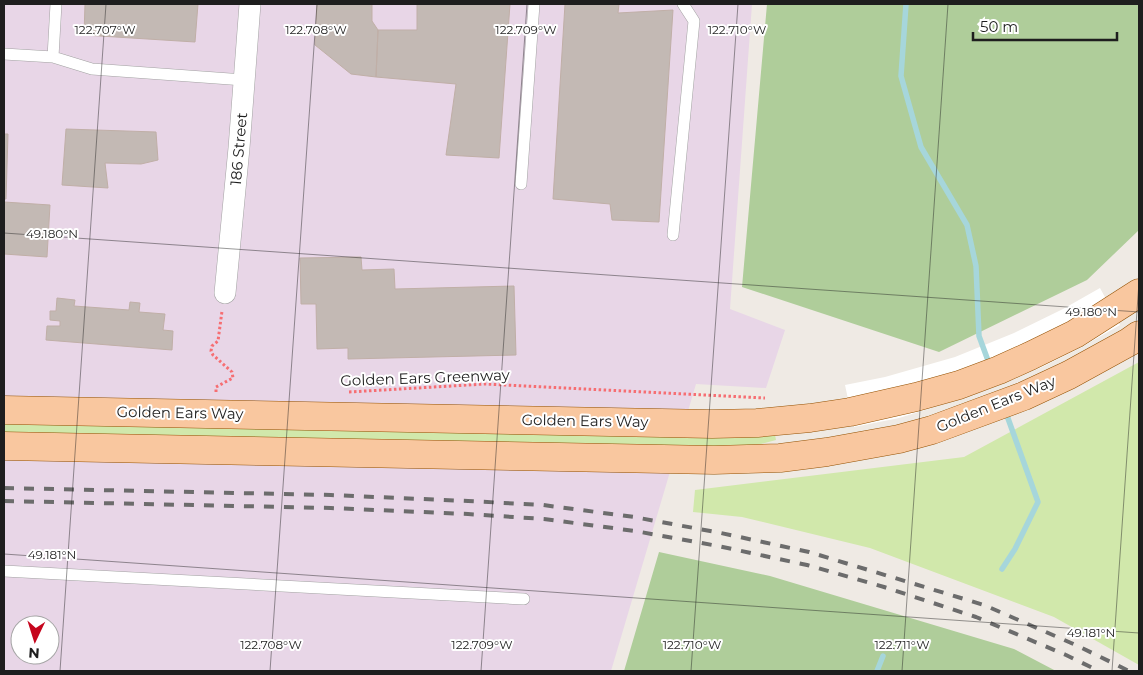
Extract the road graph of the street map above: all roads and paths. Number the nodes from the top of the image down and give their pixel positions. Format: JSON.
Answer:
{"nodes":[{"id":1,"x":56,"y":4,"type":"edge"},
{"id":2,"x":250,"y":4,"type":"edge"},
{"id":3,"x":534,"y":4,"type":"edge"},
{"id":4,"x":683,"y":4,"type":"edge"},
{"id":5,"x":4,"y":54,"type":"edge"},
{"id":6,"x":53,"y":57,"type":"junction"},
{"id":7,"x":244,"y":80,"type":"junction"},
{"id":8,"x":521,"y":184,"type":"dead end"},
{"id":9,"x":673,"y":235,"type":"dead end"},
{"id":10,"x":225,"y":293,"type":"joint"},
{"id":11,"x":1139,"y":293,"type":"edge"},
{"id":12,"x":1134,"y":338,"type":"edge"},
{"id":13,"x":346,"y":392,"type":"dead end"},
{"id":14,"x":222,"y":393,"type":"dead end"},
{"id":15,"x":766,"y":398,"type":"dead end"},
{"id":16,"x":4,"y":410,"type":"edge"},
{"id":17,"x":4,"y":446,"type":"edge"},
{"id":18,"x":4,"y":570,"type":"edge"},
{"id":19,"x":524,"y":599,"type":"dead end"}],
"edges":[{"from":1,"to":6,"type":"lane"},
{"from":2,"to":7,"type":"street","name":"186 Street"},
{"from":3,"to":8,"type":"lane"},
{"from":4,"to":9,"type":"lane"},
{"from":5,"to":6,"type":"lane"},
{"from":6,"to":7,"type":"lane"},
{"from":7,"to":10,"type":"street","name":"186 Street"},
{"from":10,"to":14,"type":"path"},
{"from":11,"to":16,"type":"main road","name":"Golden Ears Way"},
{"from":12,"to":17,"type":"main road","name":"Golden Ears Way"},
{"from":13,"to":15,"type":"path","name":"Golden Ears Greenway"},
{"from":18,"to":19,"type":"lane"}]}
